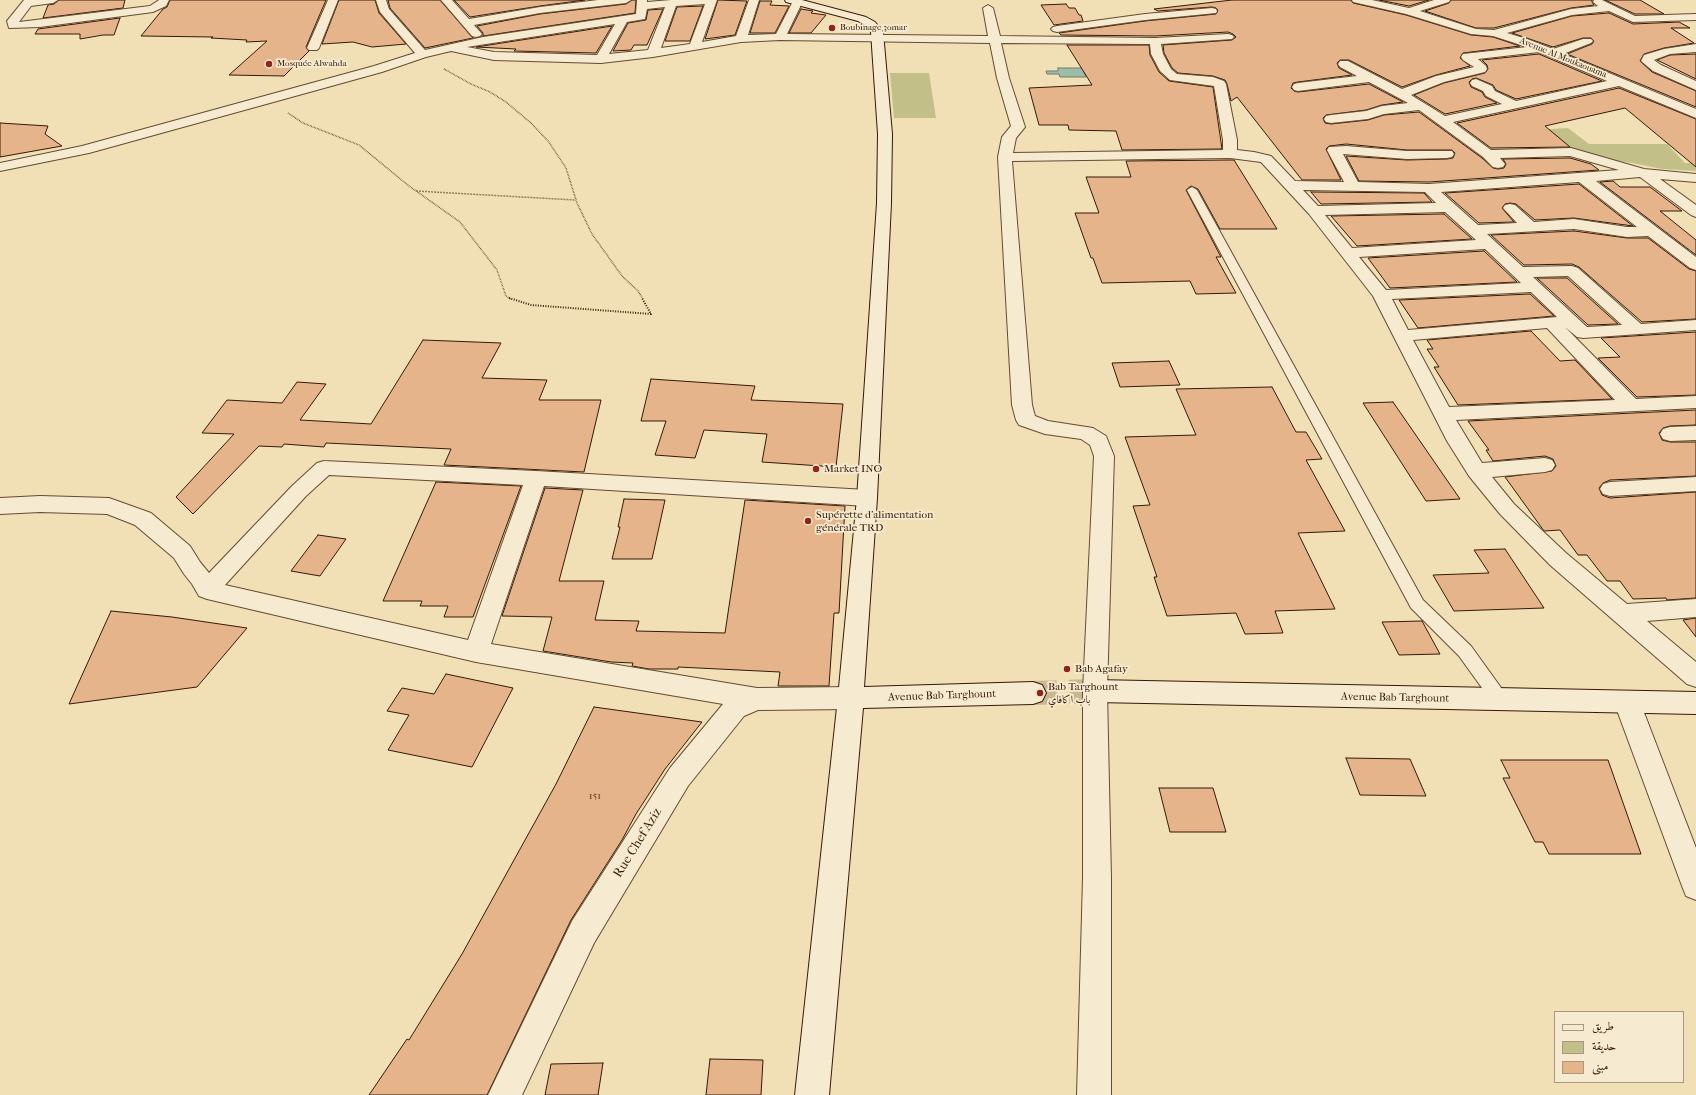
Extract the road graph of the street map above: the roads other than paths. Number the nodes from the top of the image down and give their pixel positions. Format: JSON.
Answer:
{"nodes":[{"id":1,"x":53,"y":0,"type":"edge"},
{"id":2,"x":164,"y":0,"type":"edge"},
{"id":3,"x":333,"y":0,"type":"edge"},
{"id":4,"x":381,"y":0,"type":"edge"},
{"id":5,"x":446,"y":0,"type":"edge"},
{"id":6,"x":626,"y":0,"type":"edge"},
{"id":7,"x":712,"y":0,"type":"edge"},
{"id":8,"x":754,"y":0,"type":"edge"},
{"id":9,"x":1205,"y":0,"type":"edge"},
{"id":10,"x":1357,"y":0,"type":"edge"},
{"id":11,"x":1445,"y":0,"type":"edge"},
{"id":12,"x":1596,"y":0,"type":"edge"},
{"id":13,"x":794,"y":1,"type":"edge"},
{"id":14,"x":28,"y":2,"type":"edge"},
{"id":15,"x":642,"y":3,"type":"edge"},
{"id":16,"x":672,"y":3,"type":"junction"},
{"id":17,"x":539,"y":5,"type":"edge"},
{"id":18,"x":1409,"y":7,"type":"edge"},
{"id":19,"x":988,"y":8,"type":"dead end"},
{"id":20,"x":1610,"y":8,"type":"junction"},
{"id":21,"x":1696,"y":17,"type":"edge"},
{"id":22,"x":1217,"y":19,"type":"junction"},
{"id":23,"x":623,"y":20,"type":"junction"},
{"id":24,"x":467,"y":23,"type":"junction"},
{"id":25,"x":578,"y":25,"type":"junction"},
{"id":26,"x":1494,"y":34,"type":"junction"},
{"id":27,"x":780,"y":36,"type":"junction"},
{"id":28,"x":878,"y":37,"type":"junction"},
{"id":29,"x":1228,"y":37,"type":"junction"},
{"id":30,"x":483,"y":40,"type":"junction"},
{"id":31,"x":741,"y":40,"type":"junction"},
{"id":32,"x":995,"y":40,"type":"junction"},
{"id":33,"x":1155,"y":41,"type":"junction"},
{"id":34,"x":1587,"y":41,"type":"dead end"},
{"id":35,"x":695,"y":46,"type":"junction"},
{"id":36,"x":313,"y":48,"type":"dead end"},
{"id":37,"x":453,"y":48,"type":"junction"},
{"id":38,"x":1237,"y":48,"type":"dead end"},
{"id":39,"x":1540,"y":48,"type":"junction"},
{"id":40,"x":1696,"y":48,"type":"edge"},
{"id":41,"x":653,"y":53,"type":"junction"},
{"id":42,"x":1554,"y":53,"type":"junction"},
{"id":43,"x":422,"y":54,"type":"junction"},
{"id":44,"x":555,"y":58,"type":"junction"},
{"id":45,"x":601,"y":59,"type":"junction"},
{"id":46,"x":1344,"y":64,"type":"dead end"},
{"id":47,"x":1657,"y":68,"type":"junction"},
{"id":48,"x":1370,"y":78,"type":"junction"},
{"id":49,"x":1615,"y":79,"type":"junction"},
{"id":50,"x":1476,"y":83,"type":"dead end"},
{"id":51,"x":1696,"y":86,"type":"edge"},
{"id":52,"x":1298,"y":87,"type":"dead end"},
{"id":53,"x":1401,"y":94,"type":"junction"},
{"id":54,"x":1515,"y":105,"type":"junction"},
{"id":55,"x":1422,"y":106,"type":"junction"},
{"id":56,"x":1696,"y":114,"type":"edge"},
{"id":57,"x":1331,"y":119,"type":"dead end"},
{"id":58,"x":1441,"y":121,"type":"junction"},
{"id":59,"x":1534,"y":153,"type":"junction"},
{"id":60,"x":1230,"y":154,"type":"junction"},
{"id":61,"x":1447,"y":154,"type":"dead end"},
{"id":62,"x":1488,"y":154,"type":"junction"},
{"id":63,"x":1005,"y":157,"type":"junction"},
{"id":64,"x":0,"y":167,"type":"edge"},
{"id":65,"x":1643,"y":174,"type":"junction"},
{"id":66,"x":1583,"y":178,"type":"junction"},
{"id":67,"x":1696,"y":178,"type":"edge"},
{"id":68,"x":1568,"y":179,"type":"junction"},
{"id":69,"x":1516,"y":182,"type":"junction"},
{"id":70,"x":1293,"y":185,"type":"junction"},
{"id":71,"x":1353,"y":186,"type":"junction"},
{"id":72,"x":1429,"y":188,"type":"junction"},
{"id":73,"x":1192,"y":190,"type":"dead end"},
{"id":74,"x":1449,"y":207,"type":"junction"},
{"id":75,"x":1510,"y":208,"type":"dead end"},
{"id":76,"x":1314,"y":211,"type":"junction"},
{"id":77,"x":1696,"y":212,"type":"edge"},
{"id":78,"x":1531,"y":227,"type":"junction"},
{"id":79,"x":1474,"y":230,"type":"junction"},
{"id":80,"x":1650,"y":231,"type":"junction"},
{"id":81,"x":1488,"y":244,"type":"junction"},
{"id":82,"x":1347,"y":253,"type":"junction"},
{"id":83,"x":1695,"y":264,"type":"edge"},
{"id":84,"x":1518,"y":272,"type":"junction"},
{"id":85,"x":1534,"y":288,"type":"junction"},
{"id":86,"x":1381,"y":295,"type":"junction"},
{"id":87,"x":1571,"y":321,"type":"junction"},
{"id":88,"x":1552,"y":323,"type":"junction"},
{"id":89,"x":1696,"y":325,"type":"edge"},
{"id":90,"x":1637,"y":329,"type":"junction"},
{"id":91,"x":1402,"y":336,"type":"junction"},
{"id":92,"x":1696,"y":402,"type":"edge"},
{"id":93,"x":1631,"y":406,"type":"junction"},
{"id":94,"x":1443,"y":414,"type":"junction"},
{"id":95,"x":1696,"y":433,"type":"edge"},
{"id":96,"x":1670,"y":434,"type":"dead end"},
{"id":97,"x":1545,"y":465,"type":"dead end"},
{"id":98,"x":1476,"y":471,"type":"junction"},
{"id":99,"x":536,"y":478,"type":"junction"},
{"id":100,"x":1696,"y":484,"type":"edge"},
{"id":101,"x":1610,"y":489,"type":"dead end"},
{"id":102,"x":867,"y":498,"type":"junction"},
{"id":103,"x":0,"y":506,"type":"edge"},
{"id":104,"x":207,"y":590,"type":"junction"},
{"id":105,"x":1696,"y":608,"type":"edge"},
{"id":106,"x":1623,"y":614,"type":"junction"},
{"id":107,"x":476,"y":652,"type":"junction"},
{"id":108,"x":1696,"y":677,"type":"edge"},
{"id":109,"x":1095,"y":691,"type":"junction"},
{"id":110,"x":1033,"y":693,"type":"tunnel mouth"},
{"id":111,"x":851,"y":698,"type":"junction"},
{"id":112,"x":757,"y":699,"type":"junction"},
{"id":113,"x":1501,"y":701,"type":"junction"},
{"id":114,"x":1627,"y":702,"type":"junction"},
{"id":115,"x":1696,"y":704,"type":"edge"},
{"id":116,"x":1696,"y":886,"type":"edge"},
{"id":117,"x":505,"y":1095,"type":"edge"},
{"id":118,"x":812,"y":1095,"type":"edge"},
{"id":119,"x":1094,"y":1095,"type":"edge"}],
"edges":[{"from":1,"to":14,"type":"street"},
{"from":2,"to":14,"type":"street"},
{"from":3,"to":36,"type":"street"},
{"from":4,"to":43,"type":"street"},
{"from":5,"to":24,"type":"street"},
{"from":6,"to":17,"type":"street"},
{"from":7,"to":16,"type":"street"},
{"from":7,"to":35,"type":"street"},
{"from":8,"to":31,"type":"street"},
{"from":9,"to":22,"type":"street"},
{"from":10,"to":18,"type":"street","name":"Avenue Al Moukaouama"},
{"from":11,"to":18,"type":"street"},
{"from":12,"to":20,"type":"street"},
{"from":13,"to":27,"type":"street"},
{"from":13,"to":28,"type":"street"},
{"from":15,"to":16,"type":"street"},
{"from":15,"to":23,"type":"street"},
{"from":16,"to":41,"type":"street"},
{"from":17,"to":24,"type":"street"},
{"from":18,"to":26,"type":"street","name":"Avenue Al Moukaouama"},
{"from":19,"to":32,"type":"street"},
{"from":20,"to":21,"type":"street"},
{"from":20,"to":26,"type":"street"},
{"from":22,"to":29,"type":"street"},
{"from":22,"to":32,"type":"street"},
{"from":23,"to":25,"type":"street"},
{"from":23,"to":45,"type":"street"},
{"from":24,"to":30,"type":"street"},
{"from":25,"to":30,"type":"street"},
{"from":25,"to":44,"type":"street"},
{"from":26,"to":39,"type":"street","name":"Avenue Al Moukaouama"},
{"from":27,"to":28,"type":"street"},
{"from":27,"to":31,"type":"street"},
{"from":28,"to":32,"type":"street"},
{"from":28,"to":102,"type":"street"},
{"from":29,"to":33,"type":"street"},
{"from":29,"to":38,"type":"street"},
{"from":30,"to":37,"type":"street"},
{"from":31,"to":35,"type":"street"},
{"from":32,"to":33,"type":"street"},
{"from":32,"to":63,"type":"street"},
{"from":33,"to":60,"type":"street"},
{"from":34,"to":42,"type":"street"},
{"from":35,"to":41,"type":"street"},
{"from":37,"to":43,"type":"street"},
{"from":37,"to":44,"type":"street"},
{"from":39,"to":42,"type":"street","name":"Avenue Al Moukaouama"},
{"from":39,"to":53,"type":"street"},
{"from":40,"to":47,"type":"street"},
{"from":41,"to":45,"type":"street"},
{"from":42,"to":49,"type":"street","name":"Avenue Al Moukaouama"},
{"from":43,"to":64,"type":"street"},
{"from":44,"to":45,"type":"street"},
{"from":46,"to":48,"type":"street"},
{"from":47,"to":49,"type":"street"},
{"from":47,"to":51,"type":"street"},
{"from":48,"to":52,"type":"street"},
{"from":48,"to":53,"type":"street"},
{"from":49,"to":54,"type":"street"},
{"from":49,"to":56,"type":"street","name":"Avenue Al Moukaouama"},
{"from":50,"to":54,"type":"street"},
{"from":53,"to":55,"type":"street"},
{"from":54,"to":58,"type":"street"},
{"from":55,"to":57,"type":"street"},
{"from":55,"to":58,"type":"street"},
{"from":58,"to":62,"type":"street"},
{"from":59,"to":62,"type":"street"},
{"from":59,"to":65,"type":"street"},
{"from":59,"to":68,"type":"street"},
{"from":60,"to":63,"type":"street"},
{"from":60,"to":70,"type":"street"},
{"from":61,"to":71,"type":"street"},
{"from":62,"to":69,"type":"street"},
{"from":63,"to":109,"type":"street"},
{"from":65,"to":66,"type":"street"},
{"from":65,"to":67,"type":"street"},
{"from":65,"to":77,"type":"street"},
{"from":66,"to":68,"type":"street"},
{"from":66,"to":80,"type":"street"},
{"from":68,"to":69,"type":"street"},
{"from":69,"to":72,"type":"street"},
{"from":70,"to":71,"type":"street"},
{"from":70,"to":76,"type":"street"},
{"from":71,"to":72,"type":"street"},
{"from":72,"to":74,"type":"street"},
{"from":73,"to":113,"type":"lane"},
{"from":74,"to":76,"type":"street"},
{"from":74,"to":79,"type":"street"},
{"from":75,"to":78,"type":"street"},
{"from":76,"to":82,"type":"street"},
{"from":78,"to":79,"type":"street"},
{"from":78,"to":80,"type":"street"},
{"from":79,"to":81,"type":"street"},
{"from":80,"to":83,"type":"street"},
{"from":81,"to":82,"type":"street"},
{"from":81,"to":84,"type":"street"},
{"from":82,"to":86,"type":"street"},
{"from":84,"to":85,"type":"street"},
{"from":84,"to":90,"type":"street"},
{"from":85,"to":86,"type":"street"},
{"from":85,"to":87,"type":"street"},
{"from":86,"to":91,"type":"street"},
{"from":87,"to":88,"type":"street"},
{"from":87,"to":90,"type":"street"},
{"from":88,"to":91,"type":"street"},
{"from":88,"to":93,"type":"street"},
{"from":89,"to":90,"type":"street"},
{"from":91,"to":94,"type":"street"},
{"from":92,"to":93,"type":"street"},
{"from":93,"to":94,"type":"street"},
{"from":94,"to":98,"type":"street"},
{"from":95,"to":96,"type":"street"},
{"from":97,"to":98,"type":"street"},
{"from":98,"to":106,"type":"street"},
{"from":99,"to":102,"type":"street"},
{"from":99,"to":104,"type":"street"},
{"from":99,"to":107,"type":"street"},
{"from":100,"to":101,"type":"street"},
{"from":102,"to":111,"type":"street"},
{"from":103,"to":104,"type":"street"},
{"from":104,"to":107,"type":"street"},
{"from":105,"to":106,"type":"street"},
{"from":106,"to":108,"type":"street"},
{"from":107,"to":112,"type":"street"},
{"from":109,"to":113,"type":"street","name":"Avenue Bab Targhount"},
{"from":109,"to":119,"type":"street"},
{"from":110,"to":111,"type":"street","name":"Avenue Bab Targhount"},
{"from":111,"to":112,"type":"street","name":"Rue Chef Aziz"},
{"from":111,"to":118,"type":"street"},
{"from":112,"to":117,"type":"street","name":"Rue Chef Aziz"},
{"from":113,"to":114,"type":"street","name":"Avenue Bab Targhount"},
{"from":114,"to":115,"type":"street","name":"Avenue Bab Targhount"},
{"from":114,"to":116,"type":"street"}]}
